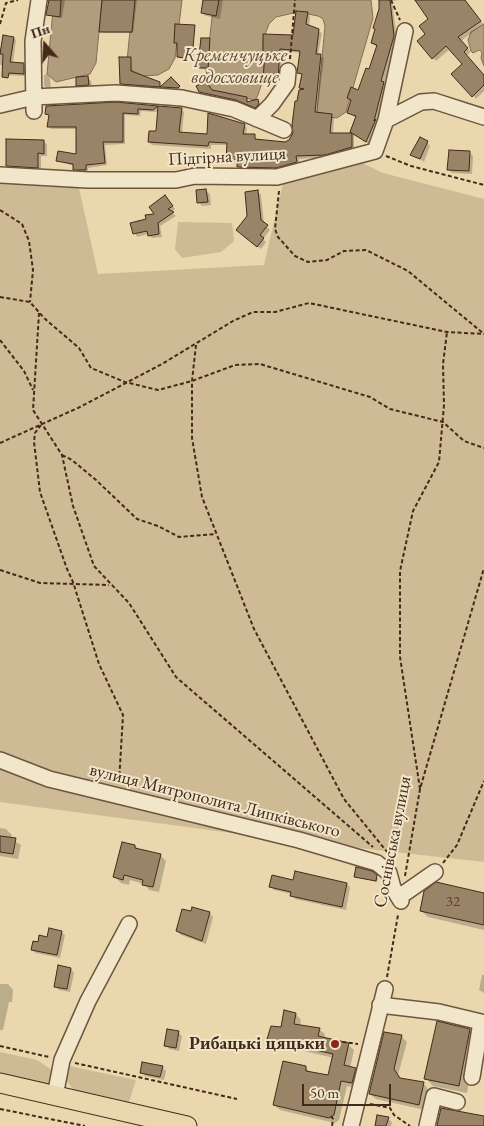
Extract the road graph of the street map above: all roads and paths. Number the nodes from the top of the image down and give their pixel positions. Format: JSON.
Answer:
{"nodes":[{"id":1,"x":18,"y":0,"type":"edge"},
{"id":2,"x":39,"y":0,"type":"edge"},
{"id":3,"x":295,"y":0,"type":"edge"},
{"id":4,"x":392,"y":0,"type":"edge"},
{"id":5,"x":0,"y":24,"type":"edge"},
{"id":6,"x":405,"y":31,"type":"joint"},
{"id":7,"x":288,"y":71,"type":"joint"},
{"id":8,"x":1,"y":102,"type":"edge"},
{"id":9,"x":34,"y":104,"type":"junction"},
{"id":10,"x":484,"y":117,"type":"edge"},
{"id":11,"x":257,"y":119,"type":"junction"},
{"id":12,"x":386,"y":120,"type":"junction"},
{"id":13,"x":284,"y":130,"type":"dead end"},
{"id":14,"x":375,"y":151,"type":"junction"},
{"id":15,"x":0,"y":176,"type":"edge"},
{"id":16,"x":277,"y":177,"type":"junction"},
{"id":17,"x":484,"y":185,"type":"edge"},
{"id":18,"x":0,"y":210,"type":"edge"},
{"id":19,"x":0,"y":297,"type":"edge"},
{"id":20,"x":30,"y":302,"type":"junction"},
{"id":21,"x":39,"y":313,"type":"junction"},
{"id":22,"x":447,"y":332,"type":"junction"},
{"id":23,"x":484,"y":334,"type":"edge"},
{"id":24,"x":0,"y":340,"type":"edge"},
{"id":25,"x":196,"y":345,"type":"junction"},
{"id":26,"x":125,"y":382,"type":"junction"},
{"id":27,"x":192,"y":382,"type":"junction"},
{"id":28,"x":34,"y":390,"type":"junction"},
{"id":29,"x":443,"y":422,"type":"junction"},
{"id":30,"x":41,"y":425,"type":"junction"},
{"id":31,"x":0,"y":441,"type":"edge"},
{"id":32,"x":484,"y":448,"type":"edge"},
{"id":33,"x":62,"y":455,"type":"junction"},
{"id":34,"x":216,"y":534,"type":"junction"},
{"id":35,"x":484,"y":568,"type":"edge"},
{"id":36,"x":0,"y":570,"type":"edge"},
{"id":37,"x":74,"y":582,"type":"junction"},
{"id":38,"x":109,"y":585,"type":"junction"},
{"id":39,"x":0,"y":760,"type":"edge"},
{"id":40,"x":484,"y":781,"type":"edge"},
{"id":41,"x":420,"y":789,"type":"junction"},
{"id":42,"x":118,"y":796,"type":"junction"},
{"id":43,"x":377,"y":850,"type":"dead end"},
{"id":44,"x":393,"y":860,"type":"dead end"},
{"id":45,"x":399,"y":868,"type":"dead end"},
{"id":46,"x":435,"y":872,"type":"joint"},
{"id":47,"x":406,"y":875,"type":"junction"},
{"id":48,"x":401,"y":898,"type":"junction"},
{"id":49,"x":129,"y":924,"type":"dead end"},
{"id":50,"x":384,"y":989,"type":"joint"},
{"id":51,"x":380,"y":1005,"type":"junction"},
{"id":52,"x":336,"y":1040,"type":"dead end"},
{"id":53,"x":349,"y":1042,"type":"dead end"},
{"id":54,"x":0,"y":1046,"type":"edge"},
{"id":55,"x":62,"y":1060,"type":"junction"},
{"id":56,"x":472,"y":1077,"type":"dead end"},
{"id":57,"x":0,"y":1083,"type":"edge"},
{"id":58,"x":55,"y":1096,"type":"junction"},
{"id":59,"x":237,"y":1099,"type":"dead end"},
{"id":60,"x":357,"y":1101,"type":"junction"},
{"id":61,"x":457,"y":1102,"type":"dead end"},
{"id":62,"x":0,"y":1109,"type":"edge"},
{"id":63,"x":331,"y":1116,"type":"dead end"},
{"id":64,"x":85,"y":1126,"type":"edge"},
{"id":65,"x":187,"y":1126,"type":"edge"},
{"id":66,"x":332,"y":1126,"type":"edge"},
{"id":67,"x":352,"y":1126,"type":"edge"},
{"id":68,"x":410,"y":1126,"type":"edge"},
{"id":69,"x":427,"y":1126,"type":"edge"}],
"edges":[{"from":1,"to":5,"type":"path"},
{"from":2,"to":9,"type":"street"},
{"from":3,"to":7,"type":"path"},
{"from":4,"to":6,"type":"path"},
{"from":6,"to":12,"type":"street"},
{"from":7,"to":11,"type":"street"},
{"from":8,"to":9,"type":"street"},
{"from":9,"to":11,"type":"street"},
{"from":10,"to":12,"type":"street"},
{"from":11,"to":13,"type":"street"},
{"from":12,"to":14,"type":"street"},
{"from":14,"to":16,"type":"street","name":"Підгірна вулиця"},
{"from":14,"to":17,"type":"path"},
{"from":15,"to":16,"type":"street","name":"Підгірна вулиця"},
{"from":16,"to":23,"type":"path"},
{"from":18,"to":20,"type":"path"},
{"from":19,"to":20,"type":"path"},
{"from":20,"to":21,"type":"path"},
{"from":21,"to":26,"type":"path"},
{"from":21,"to":28,"type":"path"},
{"from":22,"to":23,"type":"path"},
{"from":22,"to":25,"type":"path"},
{"from":22,"to":29,"type":"path"},
{"from":24,"to":28,"type":"path"},
{"from":25,"to":26,"type":"path"},
{"from":25,"to":27,"type":"path"},
{"from":26,"to":27,"type":"path"},
{"from":26,"to":30,"type":"path"},
{"from":27,"to":29,"type":"path"},
{"from":27,"to":34,"type":"path"},
{"from":28,"to":30,"type":"path"},
{"from":29,"to":32,"type":"path"},
{"from":29,"to":41,"type":"path"},
{"from":30,"to":31,"type":"path"},
{"from":30,"to":33,"type":"path"},
{"from":30,"to":37,"type":"path"},
{"from":33,"to":34,"type":"path"},
{"from":33,"to":38,"type":"path"},
{"from":34,"to":44,"type":"path"},
{"from":35,"to":41,"type":"path","name":"Соснівська вулиця"},
{"from":36,"to":37,"type":"path"},
{"from":37,"to":38,"type":"path"},
{"from":37,"to":42,"type":"path"},
{"from":38,"to":43,"type":"path"},
{"from":39,"to":42,"type":"street","name":"вулиця Митрополита Липківського"},
{"from":40,"to":46,"type":"path"},
{"from":41,"to":47,"type":"path","name":"Соснівська вулиця"},
{"from":42,"to":48,"type":"street","name":"вулиця Митрополита Липківського"},
{"from":45,"to":47,"type":"path"},
{"from":46,"to":48,"type":"street"},
{"from":47,"to":48,"type":"path","name":"Соснівська вулиця"},
{"from":48,"to":50,"type":"path","name":"Соснівська вулиця"},
{"from":49,"to":55,"type":"street"},
{"from":50,"to":51,"type":"street"},
{"from":51,"to":56,"type":"street"},
{"from":51,"to":60,"type":"street"},
{"from":52,"to":53,"type":"path"},
{"from":54,"to":55,"type":"path"},
{"from":55,"to":58,"type":"street"},
{"from":55,"to":59,"type":"path"},
{"from":57,"to":58,"type":"main road"},
{"from":58,"to":65,"type":"main road"},
{"from":60,"to":67,"type":"street"},
{"from":60,"to":68,"type":"path"},
{"from":61,"to":69,"type":"street"},
{"from":62,"to":64,"type":"path"},
{"from":63,"to":66,"type":"path"}]}
